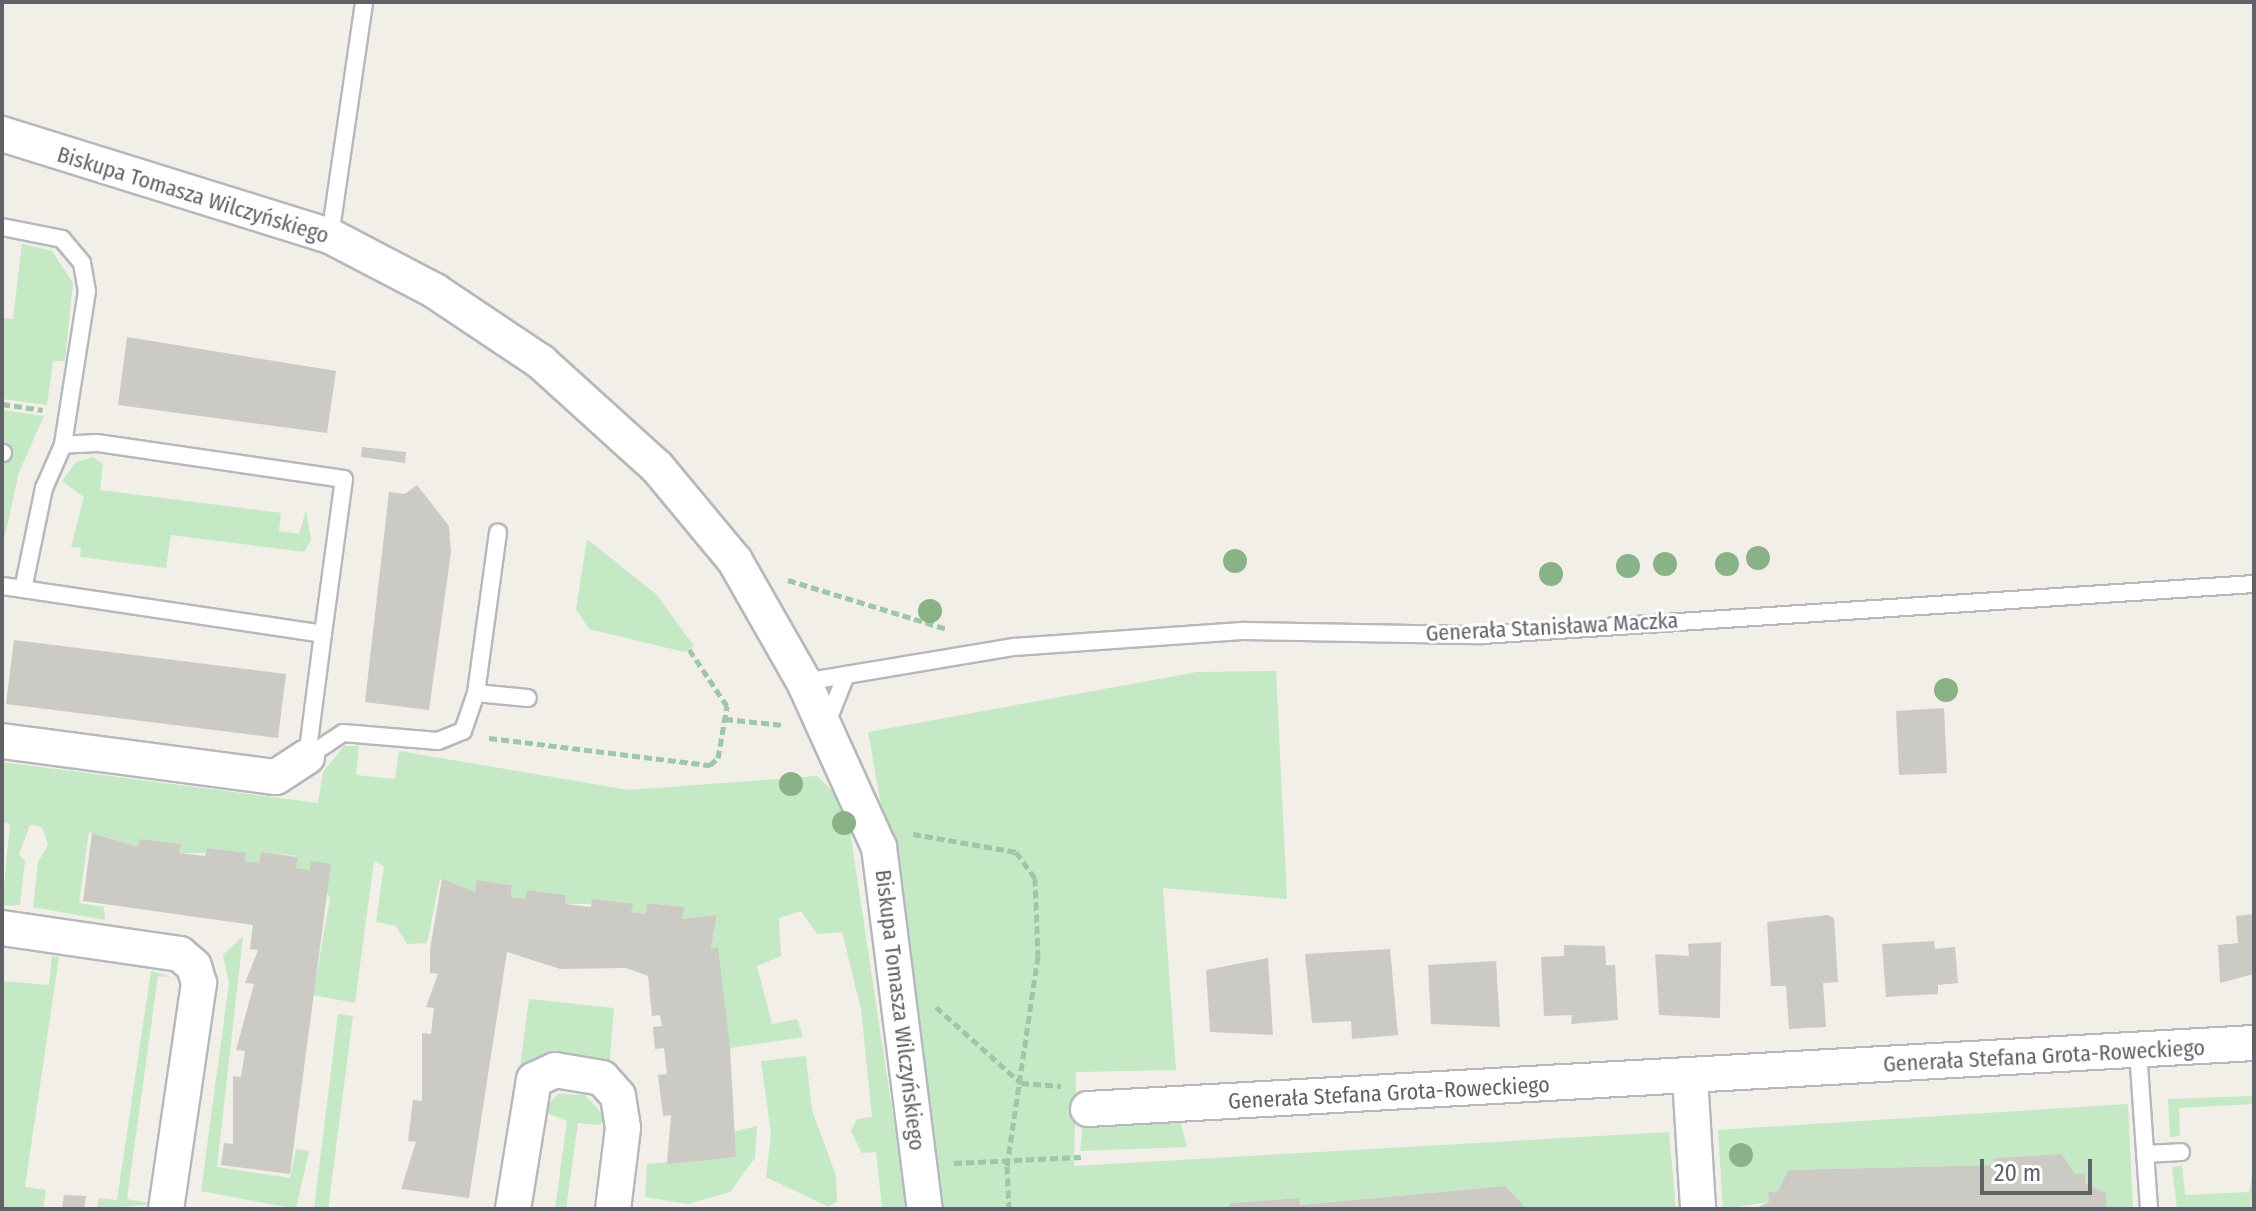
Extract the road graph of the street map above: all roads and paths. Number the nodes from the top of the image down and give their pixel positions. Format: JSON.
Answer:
{"nodes":[{"id":1,"x":364,"y":2,"type":"edge"},
{"id":2,"x":2,"y":134,"type":"edge"},
{"id":3,"x":2,"y":227,"type":"edge"},
{"id":4,"x":330,"y":236,"type":"junction"},
{"id":5,"x":2,"y":404,"type":"edge"},
{"id":6,"x":33,"y":408,"type":"dead end"},
{"id":7,"x":63,"y":445,"type":"junction"},
{"id":8,"x":498,"y":532,"type":"dead end"},
{"id":9,"x":735,"y":561,"type":"junction"},
{"id":10,"x":2254,"y":584,"type":"edge"},
{"id":11,"x":2,"y":586,"type":"edge"},
{"id":12,"x":23,"y":589,"type":"junction"},
{"id":13,"x":954,"y":631,"type":"dead end"},
{"id":14,"x":323,"y":634,"type":"junction"},
{"id":15,"x":689,"y":649,"type":"dead end"},
{"id":16,"x":846,"y":675,"type":"junction"},
{"id":17,"x":804,"y":682,"type":"junction"},
{"id":18,"x":476,"y":693,"type":"junction"},
{"id":19,"x":528,"y":698,"type":"dead end"},
{"id":20,"x":725,"y":719,"type":"junction"},
{"id":21,"x":826,"y":726,"type":"junction"},
{"id":22,"x":484,"y":737,"type":"dead end"},
{"id":23,"x":2,"y":741,"type":"edge"},
{"id":24,"x":307,"y":757,"type":"junction"},
{"id":25,"x":864,"y":815,"type":"junction"},
{"id":26,"x":2,"y":928,"type":"edge"},
{"id":27,"x":899,"y":975,"type":"junction"},
{"id":28,"x":2254,"y":1043,"type":"edge"},
{"id":29,"x":2138,"y":1051,"type":"junction"},
{"id":30,"x":1690,"y":1077,"type":"junction"},
{"id":31,"x":1021,"y":1083,"type":"junction"},
{"id":32,"x":1078,"y":1098,"type":"joint"},
{"id":33,"x":917,"y":1145,"type":"junction"},
{"id":34,"x":2181,"y":1152,"type":"dead end"},
{"id":35,"x":2145,"y":1154,"type":"junction"},
{"id":36,"x":1081,"y":1157,"type":"dead end"},
{"id":37,"x":1007,"y":1166,"type":"junction"},
{"id":38,"x":166,"y":1209,"type":"edge"},
{"id":39,"x":513,"y":1209,"type":"edge"},
{"id":40,"x":613,"y":1209,"type":"edge"},
{"id":41,"x":925,"y":1209,"type":"edge"},
{"id":42,"x":1009,"y":1209,"type":"edge"},
{"id":43,"x":1698,"y":1209,"type":"edge"},
{"id":44,"x":2149,"y":1209,"type":"edge"}],
"edges":[{"from":1,"to":4,"type":"lane"},
{"from":2,"to":4,"type":"street","name":"Biskupa Tomasza Wilczyńskiego"},
{"from":3,"to":7,"type":"lane"},
{"from":4,"to":9,"type":"street","name":"Biskupa Tomasza Wilczyńskiego"},
{"from":5,"to":6,"type":"path"},
{"from":7,"to":12,"type":"lane"},
{"from":7,"to":14,"type":"lane"},
{"from":8,"to":18,"type":"lane"},
{"from":9,"to":13,"type":"path"},
{"from":9,"to":17,"type":"street","name":"Biskupa Tomasza Wilczyńskiego"},
{"from":10,"to":16,"type":"lane","name":"Generała Stanisława Maczka"},
{"from":11,"to":12,"type":"lane"},
{"from":12,"to":14,"type":"lane"},
{"from":14,"to":24,"type":"lane"},
{"from":15,"to":20,"type":"path"},
{"from":16,"to":17,"type":"lane","name":"Generała Stanisława Maczka"},
{"from":16,"to":21,"type":"lane"},
{"from":17,"to":21,"type":"street","name":"Biskupa Tomasza Wilczyńskiego"},
{"from":18,"to":19,"type":"lane"},
{"from":18,"to":24,"type":"lane"},
{"from":20,"to":21,"type":"path"},
{"from":20,"to":22,"type":"path"},
{"from":21,"to":25,"type":"street","name":"Biskupa Tomasza Wilczyńskiego"},
{"from":23,"to":24,"type":"street"},
{"from":25,"to":27,"type":"street","name":"Biskupa Tomasza Wilczyńskiego"},
{"from":25,"to":31,"type":"path"},
{"from":26,"to":38,"type":"street"},
{"from":27,"to":31,"type":"path"},
{"from":27,"to":33,"type":"street","name":"Biskupa Tomasza Wilczyńskiego"},
{"from":28,"to":29,"type":"street","name":"Generała Stefana Grota-Roweckiego"},
{"from":29,"to":30,"type":"street","name":"Generała Stefana Grota-Roweckiego"},
{"from":29,"to":35,"type":"lane"},
{"from":30,"to":32,"type":"street","name":"Generała Stefana Grota-Roweckiego"},
{"from":30,"to":43,"type":"street"},
{"from":31,"to":32,"type":"path"},
{"from":31,"to":37,"type":"path"},
{"from":33,"to":37,"type":"path"},
{"from":33,"to":41,"type":"street","name":"Biskupa Tomasza Wilczyńskiego"},
{"from":34,"to":35,"type":"lane"},
{"from":35,"to":44,"type":"lane"},
{"from":36,"to":37,"type":"path"},
{"from":37,"to":42,"type":"path"},
{"from":39,"to":40,"type":"street"}]}
